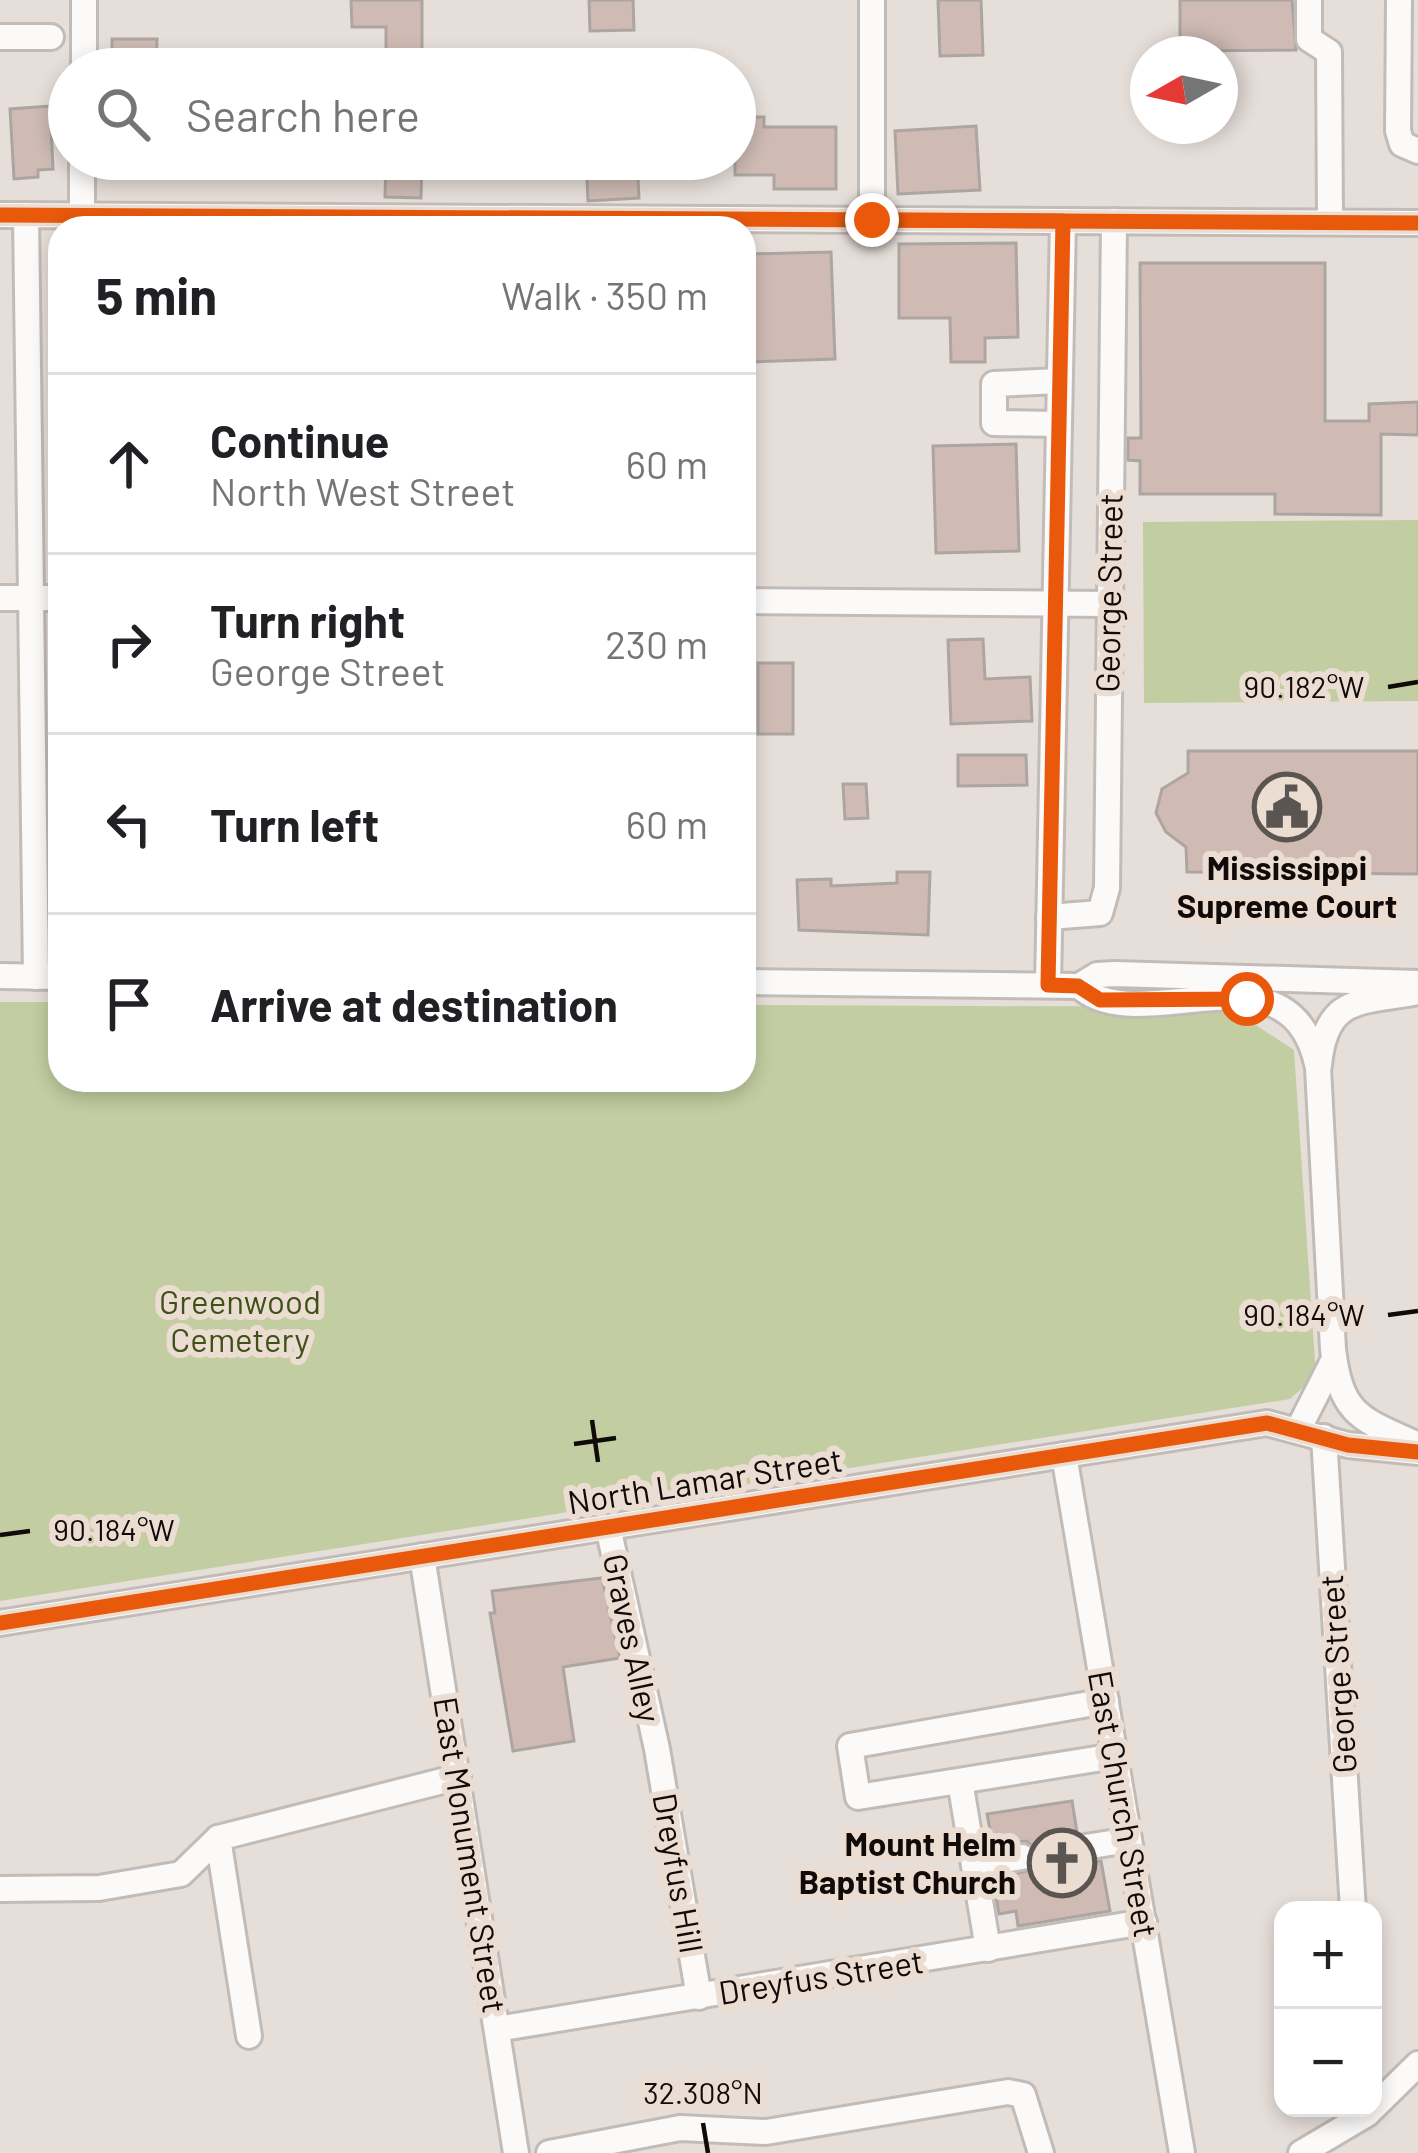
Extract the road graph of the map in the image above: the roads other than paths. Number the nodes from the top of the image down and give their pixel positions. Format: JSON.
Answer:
{"nodes":[{"id":1,"x":84,"y":0,"type":"edge"},
{"id":2,"x":872,"y":0,"type":"edge"},
{"id":3,"x":1309,"y":0,"type":"edge"},
{"id":4,"x":1399,"y":0,"type":"edge"},
{"id":5,"x":0,"y":37,"type":"edge"},
{"id":6,"x":51,"y":37,"type":"dead end"},
{"id":7,"x":83,"y":48,"type":"edge"},
{"id":8,"x":1418,"y":151,"type":"edge"},
{"id":9,"x":82,"y":180,"type":"edge"},
{"id":10,"x":13,"y":215,"type":"edge"},
{"id":11,"x":82,"y":216,"type":"joint"},
{"id":12,"x":756,"y":219,"type":"edge"},
{"id":13,"x":872,"y":220,"type":"junction"},
{"id":14,"x":1063,"y":221,"type":"junction"},
{"id":15,"x":1114,"y":221,"type":"junction"},
{"id":16,"x":1330,"y":222,"type":"junction"},
{"id":17,"x":1418,"y":223,"type":"edge"},
{"id":18,"x":1059,"y":381,"type":"junction"},
{"id":19,"x":1058,"y":424,"type":"junction"},
{"id":20,"x":0,"y":598,"type":"edge"},
{"id":21,"x":32,"y":598,"type":"junction"},
{"id":22,"x":48,"y":598,"type":"edge"},
{"id":23,"x":756,"y":602,"type":"edge"},
{"id":24,"x":1053,"y":603,"type":"junction"},
{"id":25,"x":1108,"y":604,"type":"junction"},
{"id":26,"x":1049,"y":917,"type":"junction"},
{"id":27,"x":0,"y":976,"type":"edge"},
{"id":28,"x":48,"y":977,"type":"edge"},
{"id":29,"x":756,"y":982,"type":"edge"},
{"id":30,"x":1418,"y":983,"type":"edge"},
{"id":31,"x":1048,"y":985,"type":"junction"},
{"id":32,"x":1078,"y":986,"type":"junction"},
{"id":33,"x":1418,"y":992,"type":"edge"},
{"id":34,"x":1318,"y":1068,"type":"junction"},
{"id":35,"x":1333,"y":1349,"type":"junction"},
{"id":36,"x":1299,"y":1428,"type":"junction"},
{"id":37,"x":1324,"y":1437,"type":"junction"},
{"id":38,"x":1418,"y":1448,"type":"edge"},
{"id":39,"x":1064,"y":1455,"type":"junction"},
{"id":40,"x":608,"y":1527,"type":"junction"},
{"id":41,"x":422,"y":1556,"type":"junction"},
{"id":42,"x":0,"y":1623,"type":"edge"},
{"id":43,"x":1106,"y":1701,"type":"junction"},
{"id":44,"x":657,"y":1749,"type":"joint"},
{"id":45,"x":1115,"y":1756,"type":"junction"},
{"id":46,"x":458,"y":1777,"type":"junction"},
{"id":47,"x":960,"y":1780,"type":"junction"},
{"id":48,"x":218,"y":1838,"type":"junction"},
{"id":49,"x":1130,"y":1840,"type":"junction"},
{"id":50,"x":1054,"y":1852,"type":"dead end"},
{"id":51,"x":1022,"y":1857,"type":"dead end"},
{"id":52,"x":974,"y":1865,"type":"junction"},
{"id":53,"x":0,"y":1889,"type":"edge"},
{"id":54,"x":1352,"y":1901,"type":"edge"},
{"id":55,"x":1144,"y":1922,"type":"junction"},
{"id":56,"x":988,"y":1949,"type":"junction"},
{"id":57,"x":699,"y":1997,"type":"junction"},
{"id":58,"x":497,"y":2029,"type":"junction"},
{"id":59,"x":249,"y":2036,"type":"dead end"},
{"id":60,"x":1417,"y":2069,"type":"edge"},
{"id":61,"x":1382,"y":2098,"type":"edge"},
{"id":62,"x":1358,"y":2117,"type":"edge"},
{"id":63,"x":516,"y":2153,"type":"edge"},
{"id":64,"x":549,"y":2153,"type":"edge"},
{"id":65,"x":1041,"y":2153,"type":"edge"},
{"id":66,"x":1182,"y":2153,"type":"edge"},
{"id":67,"x":1301,"y":2153,"type":"edge"}],
"edges":[{"from":1,"to":7,"type":"street"},
{"from":2,"to":13,"type":"street"},
{"from":3,"to":16,"type":"street"},
{"from":4,"to":8,"type":"street"},
{"from":5,"to":6,"type":"street"},
{"from":9,"to":11,"type":"street"},
{"from":10,"to":11,"type":"street"},
{"from":10,"to":21,"type":"street"},
{"from":12,"to":13,"type":"street"},
{"from":13,"to":14,"type":"street"},
{"from":14,"to":15,"type":"street"},
{"from":14,"to":18,"type":"street","name":"George Street"},
{"from":15,"to":16,"type":"street"},
{"from":15,"to":25,"type":"street","name":"George Street"},
{"from":16,"to":17,"type":"street"},
{"from":18,"to":19,"type":"street","name":"George Street"},
{"from":18,"to":19,"type":"street"},
{"from":19,"to":24,"type":"street","name":"George Street"},
{"from":20,"to":21,"type":"street"},
{"from":21,"to":22,"type":"street"},
{"from":21,"to":28,"type":"street"},
{"from":23,"to":24,"type":"street"},
{"from":24,"to":25,"type":"street"},
{"from":24,"to":26,"type":"street","name":"George Street"},
{"from":25,"to":26,"type":"street","name":"George Street"},
{"from":26,"to":31,"type":"street","name":"George Street"},
{"from":27,"to":28,"type":"street"},
{"from":29,"to":31,"type":"street"},
{"from":30,"to":32,"type":"street"},
{"from":31,"to":32,"type":"street"},
{"from":32,"to":34,"type":"street"},
{"from":33,"to":34,"type":"street"},
{"from":34,"to":35,"type":"street"},
{"from":35,"to":36,"type":"street"},
{"from":35,"to":38,"type":"street"},
{"from":36,"to":37,"type":"street","name":"North Lamar Street"},
{"from":36,"to":39,"type":"street","name":"North Lamar Street"},
{"from":37,"to":38,"type":"street","name":"North Lamar Street"},
{"from":37,"to":54,"type":"street","name":"George Street"},
{"from":39,"to":40,"type":"street","name":"North Lamar Street"},
{"from":39,"to":43,"type":"street","name":"East Church Street"},
{"from":40,"to":41,"type":"street","name":"North Lamar Street"},
{"from":40,"to":44,"type":"street","name":"Graves Alley"},
{"from":41,"to":42,"type":"street","name":"North Lamar Street"},
{"from":41,"to":46,"type":"street","name":"East Monument Street"},
{"from":43,"to":45,"type":"street","name":"East Church Street"},
{"from":43,"to":47,"type":"street"},
{"from":44,"to":57,"type":"street","name":"Dreyfus Hill"},
{"from":45,"to":47,"type":"street"},
{"from":45,"to":49,"type":"street","name":"East Church Street"},
{"from":46,"to":48,"type":"street"},
{"from":46,"to":58,"type":"street","name":"East Monument Street"},
{"from":47,"to":52,"type":"street"},
{"from":48,"to":53,"type":"street"},
{"from":48,"to":59,"type":"street"},
{"from":49,"to":50,"type":"street"},
{"from":49,"to":55,"type":"street","name":"East Church Street"},
{"from":51,"to":52,"type":"street"},
{"from":52,"to":56,"type":"street"},
{"from":55,"to":56,"type":"street","name":"Dreyfus Street"},
{"from":55,"to":66,"type":"street","name":"East Church Street"},
{"from":56,"to":57,"type":"street","name":"Dreyfus Street"},
{"from":57,"to":58,"type":"street","name":"Dreyfus Street"},
{"from":58,"to":63,"type":"street","name":"East Monument Street"},
{"from":60,"to":61,"type":"street"},
{"from":62,"to":67,"type":"street"},
{"from":64,"to":65,"type":"street"}]}
